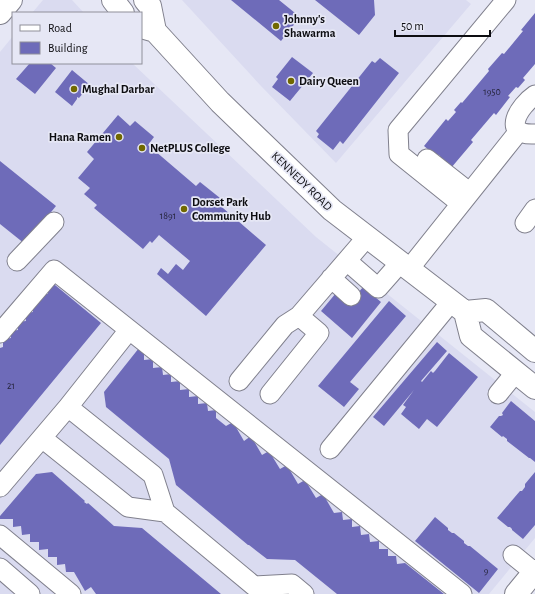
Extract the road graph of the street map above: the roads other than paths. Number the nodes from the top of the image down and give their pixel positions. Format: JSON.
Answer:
{"nodes":[{"id":1,"x":11,"y":0,"type":"edge"},
{"id":2,"x":113,"y":0,"type":"edge"},
{"id":3,"x":145,"y":0,"type":"edge"},
{"id":4,"x":506,"y":0,"type":"edge"},
{"id":5,"x":122,"y":12,"type":"edge"},
{"id":6,"x":0,"y":13,"type":"edge"},
{"id":7,"x":148,"y":29,"type":"edge"},
{"id":8,"x":535,"y":95,"type":"edge"},
{"id":9,"x":527,"y":133,"type":"edge"},
{"id":10,"x":427,"y":158,"type":"dead end"},
{"id":11,"x":465,"y":198,"type":"junction"},
{"id":12,"x":54,"y":222,"type":"dead end"},
{"id":13,"x":367,"y":237,"type":"junction"},
{"id":14,"x":17,"y":261,"type":"dead end"},
{"id":15,"x":347,"y":261,"type":"junction"},
{"id":16,"x":405,"y":266,"type":"junction"},
{"id":17,"x":331,"y":278,"type":"junction"},
{"id":18,"x":351,"y":296,"type":"dead end"},
{"id":19,"x":458,"y":307,"type":"junction"},
{"id":20,"x":299,"y":316,"type":"junction"},
{"id":21,"x":129,"y":330,"type":"junction"},
{"id":22,"x":0,"y":333,"type":"edge"},
{"id":23,"x":535,"y":351,"type":"edge"},
{"id":24,"x":516,"y":372,"type":"junction"},
{"id":25,"x":239,"y":381,"type":"dead end"},
{"id":26,"x":535,"y":388,"type":"edge"},
{"id":27,"x":270,"y":394,"type":"dead end"},
{"id":28,"x":498,"y":394,"type":"dead end"},
{"id":29,"x":68,"y":407,"type":"junction"},
{"id":30,"x":42,"y":438,"type":"junction"},
{"id":31,"x":330,"y":449,"type":"dead end"},
{"id":32,"x":0,"y":486,"type":"edge"},
{"id":33,"x":164,"y":512,"type":"junction"},
{"id":34,"x":0,"y":535,"type":"edge"},
{"id":35,"x":513,"y":555,"type":"dead end"},
{"id":36,"x":0,"y":568,"type":"edge"},
{"id":37,"x":535,"y":572,"type":"edge"},
{"id":38,"x":255,"y":590,"type":"edge"},
{"id":39,"x":30,"y":594,"type":"edge"},
{"id":40,"x":71,"y":594,"type":"edge"},
{"id":41,"x":304,"y":594,"type":"edge"},
{"id":42,"x":462,"y":594,"type":"edge"},
{"id":43,"x":516,"y":594,"type":"edge"}],
"edges":[{"from":1,"to":6,"type":"main road"},
{"from":2,"to":5,"type":"main road"},
{"from":3,"to":7,"type":"main road","name":"KENNEDY ROAD"},
{"from":4,"to":11,"type":"lane"},
{"from":7,"to":13,"type":"main road","name":"KENNEDY ROAD"},
{"from":8,"to":9,"type":"lane"},
{"from":9,"to":11,"type":"lane"},
{"from":10,"to":11,"type":"lane"},
{"from":11,"to":16,"type":"lane"},
{"from":12,"to":14,"type":"lane"},
{"from":13,"to":15,"type":"lane"},
{"from":13,"to":16,"type":"main road","name":"KENNEDY ROAD"},
{"from":15,"to":16,"type":"lane"},
{"from":15,"to":17,"type":"lane"},
{"from":16,"to":19,"type":"main road","name":"KENNEDY ROAD"},
{"from":17,"to":18,"type":"lane"},
{"from":17,"to":20,"type":"lane"},
{"from":19,"to":23,"type":"main road"},
{"from":19,"to":24,"type":"main road"},
{"from":19,"to":31,"type":"lane"},
{"from":20,"to":25,"type":"lane"},
{"from":20,"to":27,"type":"lane"},
{"from":21,"to":22,"type":"lane"},
{"from":21,"to":29,"type":"lane"},
{"from":21,"to":42,"type":"lane"},
{"from":24,"to":26,"type":"main road"},
{"from":24,"to":28,"type":"lane"},
{"from":29,"to":30,"type":"lane"},
{"from":29,"to":33,"type":"lane"},
{"from":30,"to":32,"type":"lane"},
{"from":30,"to":33,"type":"lane"},
{"from":33,"to":38,"type":"lane"},
{"from":34,"to":40,"type":"lane"},
{"from":35,"to":37,"type":"lane"},
{"from":36,"to":39,"type":"lane"},
{"from":37,"to":43,"type":"main road"},
{"from":38,"to":41,"type":"lane"}]}
